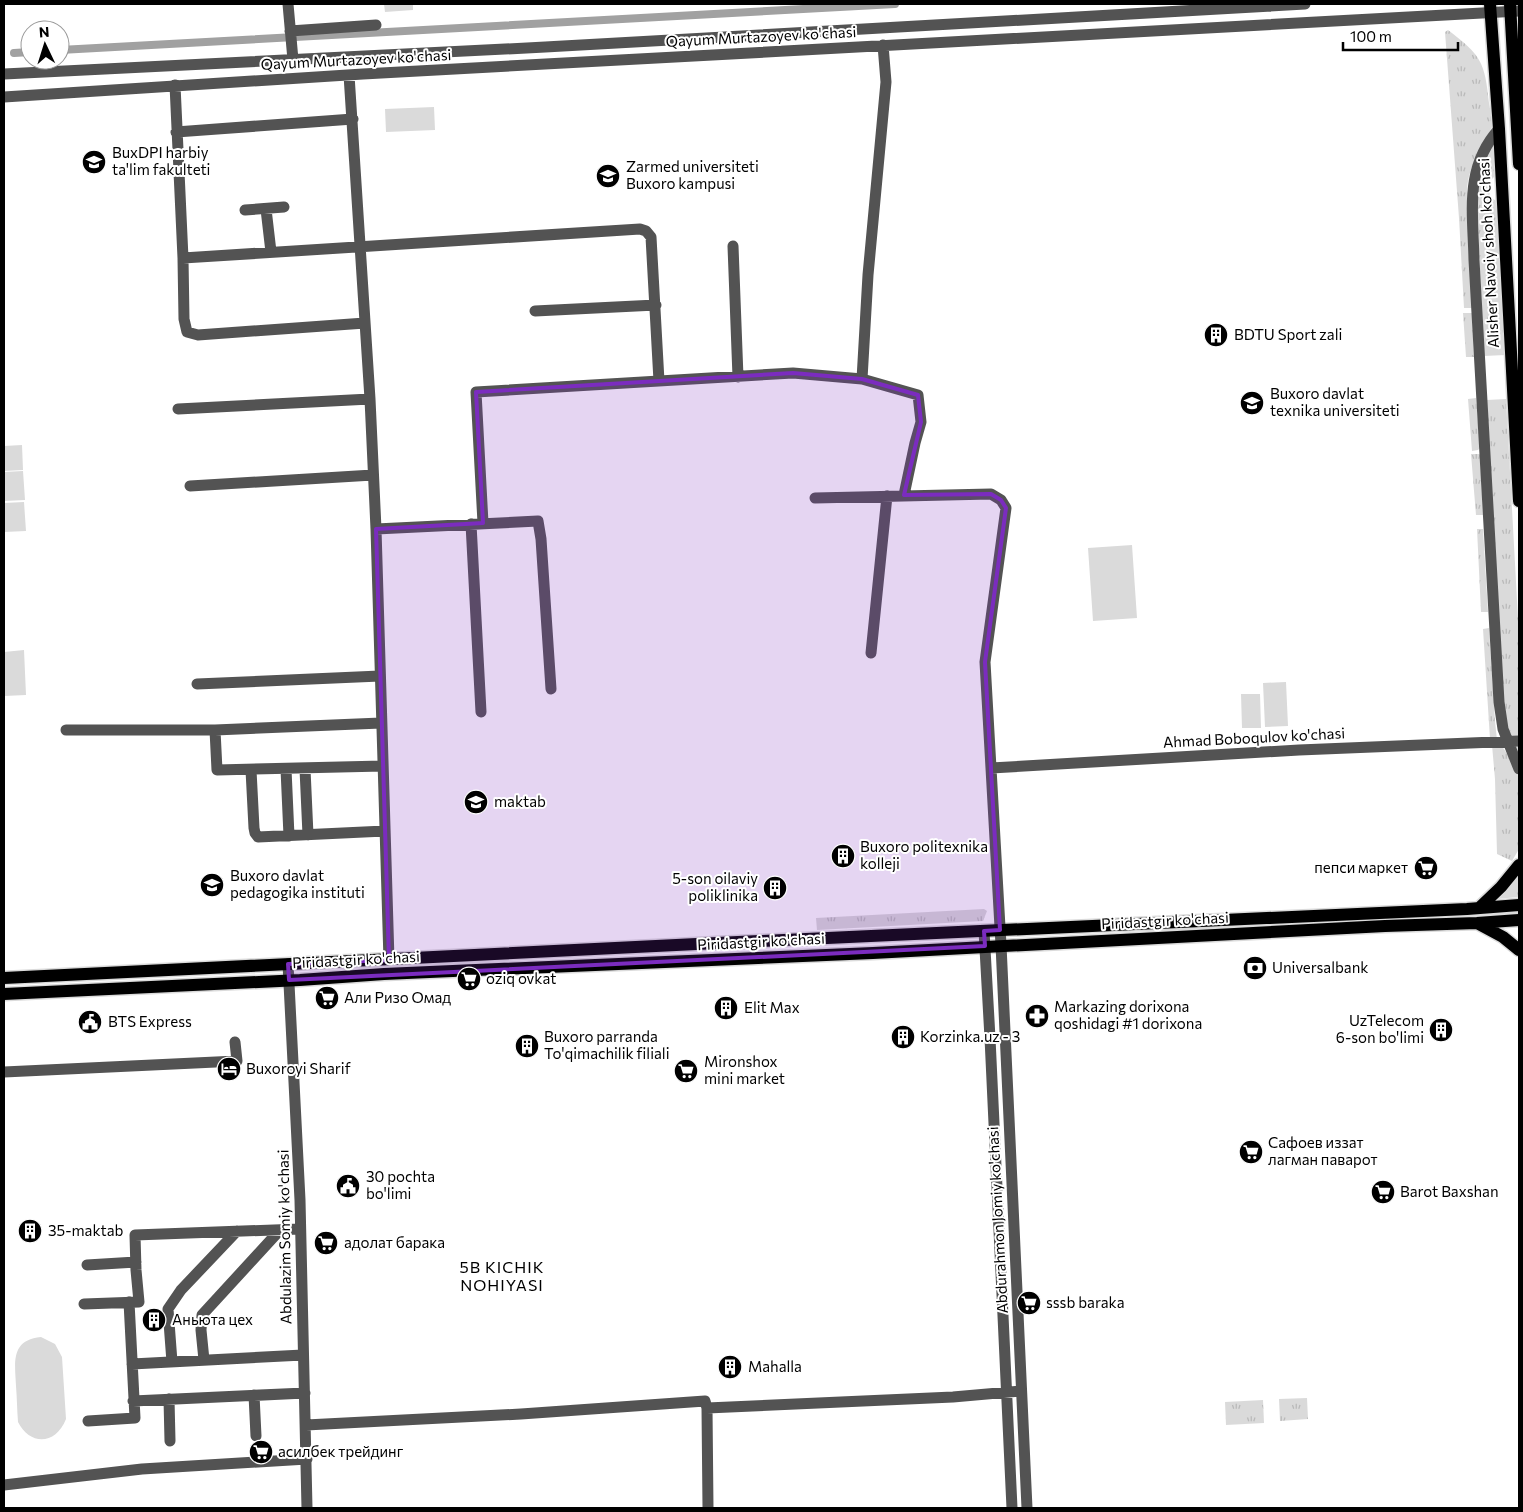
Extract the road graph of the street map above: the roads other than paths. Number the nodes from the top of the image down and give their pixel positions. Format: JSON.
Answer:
{"nodes":[{"id":1,"x":288,"y":4,"type":"edge"},
{"id":2,"x":1305,"y":4,"type":"edge"},
{"id":3,"x":1490,"y":8,"type":"edge"},
{"id":4,"x":1513,"y":9,"type":"edge"},
{"id":5,"x":956,"y":25,"type":"junction"},
{"id":6,"x":376,"y":26,"type":"dead end"},
{"id":7,"x":929,"y":26,"type":"junction"},
{"id":8,"x":291,"y":36,"type":"junction"},
{"id":9,"x":957,"y":41,"type":"junction"},
{"id":10,"x":930,"y":43,"type":"junction"},
{"id":11,"x":883,"y":45,"type":"junction"},
{"id":12,"x":362,"y":56,"type":"junction"},
{"id":13,"x":292,"y":60,"type":"junction"},
{"id":14,"x":4,"y":74,"type":"edge"},
{"id":15,"x":363,"y":74,"type":"junction"},
{"id":16,"x":349,"y":75,"type":"junction"},
{"id":17,"x":175,"y":85,"type":"junction"},
{"id":18,"x":4,"y":97,"type":"edge"},
{"id":19,"x":353,"y":119,"type":"junction"},
{"id":20,"x":1499,"y":129,"type":"junction"},
{"id":21,"x":176,"y":132,"type":"junction"},
{"id":22,"x":1519,"y":133,"type":"edge"},
{"id":23,"x":1519,"y":164,"type":"edge"},
{"id":24,"x":284,"y":207,"type":"dead end"},
{"id":25,"x":266,"y":209,"type":"junction"},
{"id":26,"x":245,"y":210,"type":"dead end"},
{"id":27,"x":733,"y":246,"type":"dead end"},
{"id":28,"x":360,"y":248,"type":"junction"},
{"id":29,"x":271,"y":252,"type":"junction"},
{"id":30,"x":183,"y":258,"type":"junction"},
{"id":31,"x":656,"y":305,"type":"junction"},
{"id":32,"x":535,"y":311,"type":"dead end"},
{"id":33,"x":365,"y":323,"type":"junction"},
{"id":34,"x":738,"y":377,"type":"junction"},
{"id":35,"x":862,"y":380,"type":"junction"},
{"id":36,"x":659,"y":381,"type":"junction"},
{"id":37,"x":370,"y":399,"type":"junction"},
{"id":38,"x":178,"y":409,"type":"dead end"},
{"id":39,"x":373,"y":475,"type":"junction"},
{"id":40,"x":190,"y":486,"type":"dead end"},
{"id":41,"x":904,"y":495,"type":"junction"},
{"id":42,"x":887,"y":496,"type":"junction"},
{"id":43,"x":815,"y":498,"type":"dead end"},
{"id":44,"x":1519,"y":501,"type":"edge"},
{"id":45,"x":483,"y":523,"type":"junction"},
{"id":46,"x":470,"y":524,"type":"junction"},
{"id":47,"x":376,"y":529,"type":"junction"},
{"id":48,"x":871,"y":653,"type":"dead end"},
{"id":49,"x":380,"y":676,"type":"junction"},
{"id":50,"x":196,"y":684,"type":"dead end"},
{"id":51,"x":551,"y":689,"type":"dead end"},
{"id":52,"x":481,"y":712,"type":"dead end"},
{"id":53,"x":381,"y":723,"type":"junction"},
{"id":54,"x":66,"y":730,"type":"dead end"},
{"id":55,"x":215,"y":730,"type":"junction"},
{"id":56,"x":1514,"y":741,"type":"edge"},
{"id":57,"x":383,"y":766,"type":"junction"},
{"id":58,"x":304,"y":768,"type":"junction"},
{"id":59,"x":991,"y":768,"type":"junction"},
{"id":60,"x":286,"y":769,"type":"junction"},
{"id":61,"x":1519,"y":769,"type":"edge"},
{"id":62,"x":251,"y":770,"type":"junction"},
{"id":63,"x":385,"y":831,"type":"junction"},
{"id":64,"x":308,"y":835,"type":"junction"},
{"id":65,"x":289,"y":836,"type":"junction"},
{"id":66,"x":1519,"y":865,"type":"edge"},
{"id":67,"x":1519,"y":905,"type":"edge"},
{"id":68,"x":1479,"y":908,"type":"junction"},
{"id":69,"x":1519,"y":920,"type":"edge"},
{"id":70,"x":1477,"y":923,"type":"junction"},
{"id":71,"x":1000,"y":930,"type":"junction"},
{"id":72,"x":984,"y":931,"type":"junction"},
{"id":73,"x":1001,"y":945,"type":"junction"},
{"id":74,"x":985,"y":946,"type":"junction"},
{"id":75,"x":1519,"y":950,"type":"edge"},
{"id":76,"x":389,"y":960,"type":"junction"},
{"id":77,"x":288,"y":964,"type":"junction"},
{"id":78,"x":4,"y":978,"type":"edge"},
{"id":79,"x":289,"y":980,"type":"junction"},
{"id":80,"x":4,"y":994,"type":"edge"},
{"id":81,"x":235,"y":1042,"type":"dead end"},
{"id":82,"x":4,"y":1072,"type":"edge"},
{"id":83,"x":300,"y":1229,"type":"junction"},
{"id":84,"x":280,"y":1230,"type":"junction"},
{"id":85,"x":237,"y":1232,"type":"junction"},
{"id":86,"x":136,"y":1266,"type":"junction"},
{"id":87,"x":87,"y":1268,"type":"dead end"},
{"id":88,"x":129,"y":1302,"type":"junction"},
{"id":89,"x":84,"y":1304,"type":"dead end"},
{"id":90,"x":303,"y":1355,"type":"junction"},
{"id":91,"x":204,"y":1360,"type":"junction"},
{"id":92,"x":172,"y":1362,"type":"junction"},
{"id":93,"x":132,"y":1364,"type":"junction"},
{"id":94,"x":1021,"y":1390,"type":"junction"},
{"id":95,"x":1006,"y":1392,"type":"junction"},
{"id":96,"x":305,"y":1393,"type":"junction"},
{"id":97,"x":254,"y":1395,"type":"junction"},
{"id":98,"x":169,"y":1399,"type":"junction"},
{"id":99,"x":134,"y":1401,"type":"junction"},
{"id":100,"x":707,"y":1408,"type":"junction"},
{"id":101,"x":88,"y":1422,"type":"dead end"},
{"id":102,"x":306,"y":1425,"type":"junction"},
{"id":103,"x":256,"y":1436,"type":"dead end"},
{"id":104,"x":170,"y":1441,"type":"dead end"},
{"id":105,"x":307,"y":1459,"type":"junction"},
{"id":106,"x":4,"y":1485,"type":"edge"},
{"id":107,"x":307,"y":1508,"type":"edge"},
{"id":108,"x":708,"y":1508,"type":"edge"},
{"id":109,"x":1012,"y":1508,"type":"edge"},
{"id":110,"x":1026,"y":1508,"type":"edge"}],
"edges":[{"from":1,"to":8,"type":"street"},
{"from":2,"to":5,"type":"street","name":"Qayum Murtazoyev ko'chasi"},
{"from":3,"to":4,"type":"street","name":"Qayum Murtazoyev ko'chasi"},
{"from":3,"to":9,"type":"street","name":"Qayum Murtazoyev ko'chasi"},
{"from":3,"to":20,"type":"main road","name":"Alisher Navoiy shoh ko'chasi"},
{"from":4,"to":22,"type":"main road"},
{"from":5,"to":7,"type":"street","name":"Qayum Murtazoyev ko'chasi"},
{"from":5,"to":9,"type":"street"},
{"from":6,"to":8,"type":"street"},
{"from":7,"to":10,"type":"street"},
{"from":7,"to":12,"type":"street","name":"Qayum Murtazoyev ko'chasi"},
{"from":8,"to":13,"type":"street"},
{"from":9,"to":10,"type":"street","name":"Qayum Murtazoyev ko'chasi"},
{"from":10,"to":11,"type":"street","name":"Qayum Murtazoyev ko'chasi"},
{"from":11,"to":15,"type":"street","name":"Qayum Murtazoyev ko'chasi"},
{"from":11,"to":35,"type":"street"},
{"from":12,"to":13,"type":"street","name":"Qayum Murtazoyev ko'chasi"},
{"from":12,"to":15,"type":"street"},
{"from":13,"to":14,"type":"street","name":"Qayum Murtazoyev ko'chasi"},
{"from":15,"to":16,"type":"street","name":"Qayum Murtazoyev ko'chasi"},
{"from":16,"to":17,"type":"street","name":"Qayum Murtazoyev ko'chasi"},
{"from":16,"to":19,"type":"street"},
{"from":17,"to":18,"type":"street","name":"Qayum Murtazoyev ko'chasi"},
{"from":17,"to":21,"type":"street"},
{"from":19,"to":21,"type":"street"},
{"from":19,"to":28,"type":"street"},
{"from":20,"to":44,"type":"main road","name":"Alisher Navoiy shoh ko'chasi"},
{"from":20,"to":56,"type":"street"},
{"from":21,"to":30,"type":"street"},
{"from":22,"to":23,"type":"main road"},
{"from":24,"to":25,"type":"street"},
{"from":25,"to":26,"type":"street"},
{"from":25,"to":29,"type":"street"},
{"from":27,"to":34,"type":"street"},
{"from":28,"to":29,"type":"street"},
{"from":28,"to":31,"type":"street"},
{"from":28,"to":33,"type":"street"},
{"from":29,"to":30,"type":"street"},
{"from":30,"to":33,"type":"street"},
{"from":31,"to":32,"type":"street"},
{"from":31,"to":36,"type":"street"},
{"from":33,"to":37,"type":"street"},
{"from":34,"to":35,"type":"street"},
{"from":34,"to":36,"type":"street"},
{"from":35,"to":41,"type":"street"},
{"from":36,"to":45,"type":"street"},
{"from":37,"to":38,"type":"street"},
{"from":37,"to":39,"type":"street"},
{"from":39,"to":40,"type":"street"},
{"from":39,"to":47,"type":"street"},
{"from":41,"to":42,"type":"street"},
{"from":41,"to":59,"type":"street","name":"Abdurahmon Jomiy ko'chasi"},
{"from":42,"to":43,"type":"street"},
{"from":42,"to":48,"type":"street"},
{"from":45,"to":46,"type":"street"},
{"from":45,"to":51,"type":"street"},
{"from":46,"to":47,"type":"street"},
{"from":46,"to":52,"type":"street"},
{"from":47,"to":49,"type":"street"},
{"from":49,"to":50,"type":"street"},
{"from":49,"to":53,"type":"street"},
{"from":53,"to":55,"type":"street"},
{"from":53,"to":57,"type":"street"},
{"from":54,"to":55,"type":"street"},
{"from":55,"to":62,"type":"street"},
{"from":56,"to":59,"type":"street","name":"Ahmad Boboqulov ko'chasi"},
{"from":56,"to":61,"type":"street"},
{"from":57,"to":58,"type":"street"},
{"from":57,"to":63,"type":"street"},
{"from":58,"to":60,"type":"street"},
{"from":58,"to":64,"type":"street"},
{"from":59,"to":71,"type":"street","name":"Abdurahmon Jomiy ko'chasi"},
{"from":60,"to":62,"type":"street"},
{"from":60,"to":65,"type":"street"},
{"from":62,"to":65,"type":"street"},
{"from":63,"to":64,"type":"street"},
{"from":63,"to":76,"type":"street"},
{"from":64,"to":65,"type":"street"},
{"from":66,"to":68,"type":"main road"},
{"from":67,"to":68,"type":"main road","name":"Piridastgir ko'chasi"},
{"from":68,"to":71,"type":"main road","name":"Piridastgir ko'chasi"},
{"from":69,"to":70,"type":"main road","name":"Piridastgir ko'chasi"},
{"from":70,"to":73,"type":"main road","name":"Piridastgir ko'chasi"},
{"from":70,"to":75,"type":"main road"},
{"from":71,"to":72,"type":"main road","name":"Piridastgir ko'chasi"},
{"from":71,"to":73,"type":"street","name":"Abdurahmon Jomiy ko'chasi"},
{"from":72,"to":74,"type":"street","name":"Abdurahmon Jomiy ko'chasi"},
{"from":72,"to":76,"type":"main road","name":"Piridastgir ko'chasi"},
{"from":73,"to":74,"type":"main road","name":"Piridastgir ko'chasi"},
{"from":73,"to":94,"type":"street","name":"Abdurahmon Jomiy ko'chasi"},
{"from":74,"to":79,"type":"main road","name":"Piridastgir ko'chasi"},
{"from":74,"to":95,"type":"street","name":"Abdurahmon Jomiy ko'chasi"},
{"from":76,"to":77,"type":"main road","name":"Piridastgir ko'chasi"},
{"from":77,"to":78,"type":"main road","name":"Piridastgir ko'chasi"},
{"from":77,"to":79,"type":"street","name":"Abdulazim Somiy ko'chasi"},
{"from":79,"to":80,"type":"main road","name":"Piridastgir ko'chasi"},
{"from":79,"to":83,"type":"street","name":"Abdulazim Somiy ko'chasi"},
{"from":81,"to":82,"type":"street"},
{"from":83,"to":84,"type":"street"},
{"from":83,"to":90,"type":"street","name":"Abdulazim Somiy ko'chasi"},
{"from":84,"to":85,"type":"street"},
{"from":84,"to":91,"type":"street"},
{"from":85,"to":86,"type":"street"},
{"from":85,"to":92,"type":"street"},
{"from":86,"to":87,"type":"street"},
{"from":86,"to":88,"type":"street"},
{"from":88,"to":89,"type":"street"},
{"from":88,"to":93,"type":"street"},
{"from":90,"to":91,"type":"street"},
{"from":90,"to":96,"type":"street","name":"Abdulazim Somiy ko'chasi"},
{"from":91,"to":92,"type":"street"},
{"from":92,"to":93,"type":"street"},
{"from":93,"to":99,"type":"street"},
{"from":94,"to":95,"type":"street"},
{"from":94,"to":110,"type":"street","name":"Abdurahmon Jomiy ko'chasi"},
{"from":95,"to":100,"type":"street"},
{"from":95,"to":109,"type":"street","name":"Abdurahmon Jomiy ko'chasi"},
{"from":96,"to":97,"type":"street"},
{"from":96,"to":102,"type":"street","name":"Abdulazim Somiy ko'chasi"},
{"from":97,"to":98,"type":"street"},
{"from":97,"to":103,"type":"street"},
{"from":98,"to":99,"type":"street"},
{"from":98,"to":104,"type":"street"},
{"from":99,"to":101,"type":"street"},
{"from":100,"to":102,"type":"street"},
{"from":100,"to":108,"type":"street"},
{"from":102,"to":105,"type":"street","name":"Abdulazim Somiy ko'chasi"},
{"from":105,"to":106,"type":"street"},
{"from":105,"to":107,"type":"street","name":"Abdulazim Somiy ko'chasi"}]}
